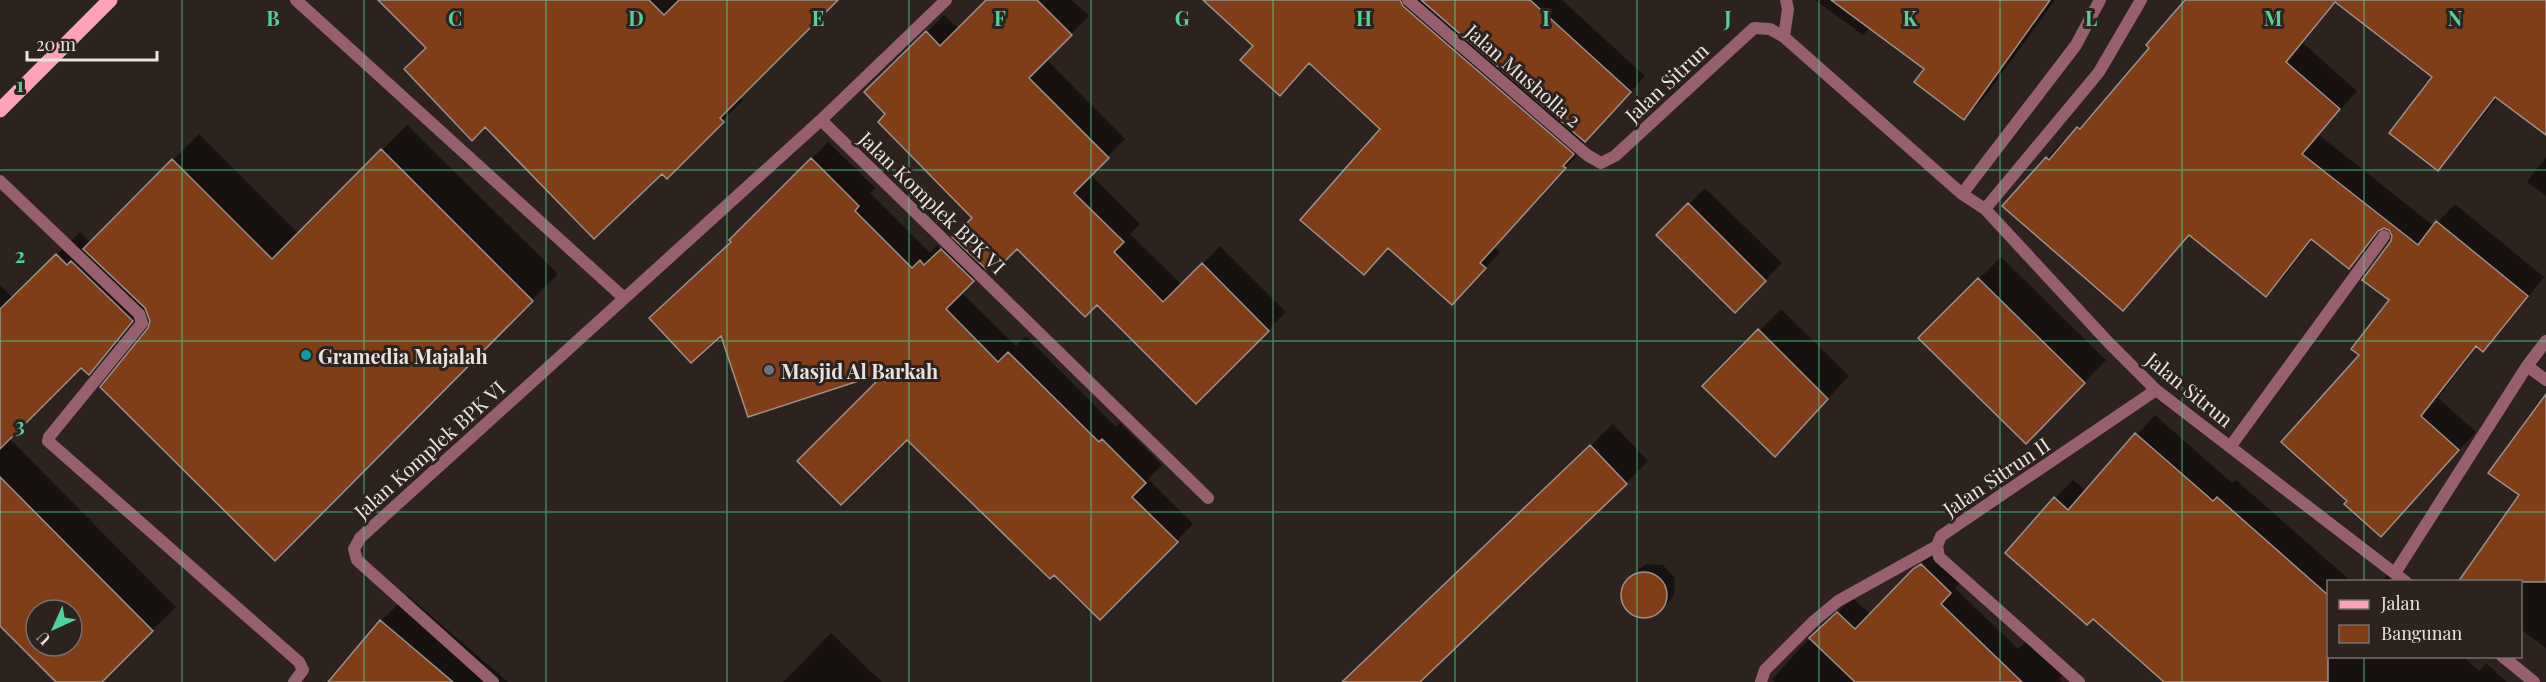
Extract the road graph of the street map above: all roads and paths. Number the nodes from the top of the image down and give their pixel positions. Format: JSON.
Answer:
{"nodes":[{"id":1,"x":110,"y":0,"type":"edge"},
{"id":2,"x":296,"y":0,"type":"edge"},
{"id":3,"x":946,"y":0,"type":"edge"},
{"id":4,"x":1408,"y":0,"type":"edge"},
{"id":5,"x":1786,"y":0,"type":"edge"},
{"id":6,"x":2100,"y":0,"type":"edge"},
{"id":7,"x":2141,"y":0,"type":"edge"},
{"id":8,"x":1784,"y":37,"type":"junction"},
{"id":9,"x":0,"y":110,"type":"edge"},
{"id":10,"x":821,"y":120,"type":"junction"},
{"id":11,"x":1587,"y":155,"type":"joint"},
{"id":12,"x":0,"y":181,"type":"edge"},
{"id":13,"x":1962,"y":194,"type":"junction"},
{"id":14,"x":1985,"y":209,"type":"junction"},
{"id":15,"x":2384,"y":236,"type":"dead end"},
{"id":16,"x":624,"y":298,"type":"junction"},
{"id":17,"x":2546,"y":341,"type":"edge"},
{"id":18,"x":2527,"y":366,"type":"junction"},
{"id":19,"x":2546,"y":380,"type":"edge"},
{"id":20,"x":2156,"y":390,"type":"junction"},
{"id":21,"x":2230,"y":447,"type":"junction"},
{"id":22,"x":1208,"y":498,"type":"dead end"},
{"id":23,"x":1937,"y":546,"type":"junction"},
{"id":24,"x":2395,"y":573,"type":"junction"},
{"id":25,"x":2404,"y":580,"type":"edge"},
{"id":26,"x":2503,"y":658,"type":"edge"},
{"id":27,"x":294,"y":682,"type":"edge"},
{"id":28,"x":493,"y":682,"type":"edge"},
{"id":29,"x":1761,"y":682,"type":"edge"},
{"id":30,"x":2079,"y":682,"type":"edge"},
{"id":31,"x":2534,"y":682,"type":"edge"}],
"edges":[{"from":1,"to":9,"type":"main road"},
{"from":2,"to":16,"type":"street"},
{"from":3,"to":10,"type":"street"},
{"from":4,"to":11,"type":"street","name":"Jalan Musholla 2"},
{"from":5,"to":8,"type":"street"},
{"from":6,"to":13,"type":"street"},
{"from":7,"to":14,"type":"street"},
{"from":8,"to":11,"type":"street","name":"Jalan Sitrun"},
{"from":8,"to":13,"type":"street","name":"Jalan Sitrun"},
{"from":10,"to":16,"type":"street","name":"Jalan Komplek BPK VI"},
{"from":10,"to":22,"type":"street","name":"Jalan Komplek BPK VI"},
{"from":12,"to":27,"type":"street"},
{"from":13,"to":14,"type":"street","name":"Jalan Sitrun"},
{"from":14,"to":20,"type":"street","name":"Jalan Sitrun"},
{"from":15,"to":21,"type":"street"},
{"from":16,"to":28,"type":"street","name":"Jalan Komplek BPK VI"},
{"from":17,"to":18,"type":"street"},
{"from":18,"to":19,"type":"street"},
{"from":18,"to":24,"type":"street"},
{"from":20,"to":21,"type":"street","name":"Jalan Sitrun"},
{"from":20,"to":23,"type":"street","name":"Jalan Sitrun II"},
{"from":21,"to":24,"type":"street","name":"Jalan Sitrun"},
{"from":23,"to":29,"type":"street"},
{"from":23,"to":30,"type":"street","name":"Jalan Sitrun II"},
{"from":24,"to":25,"type":"street","name":"Jalan Sitrun"},
{"from":26,"to":31,"type":"street"}]}
